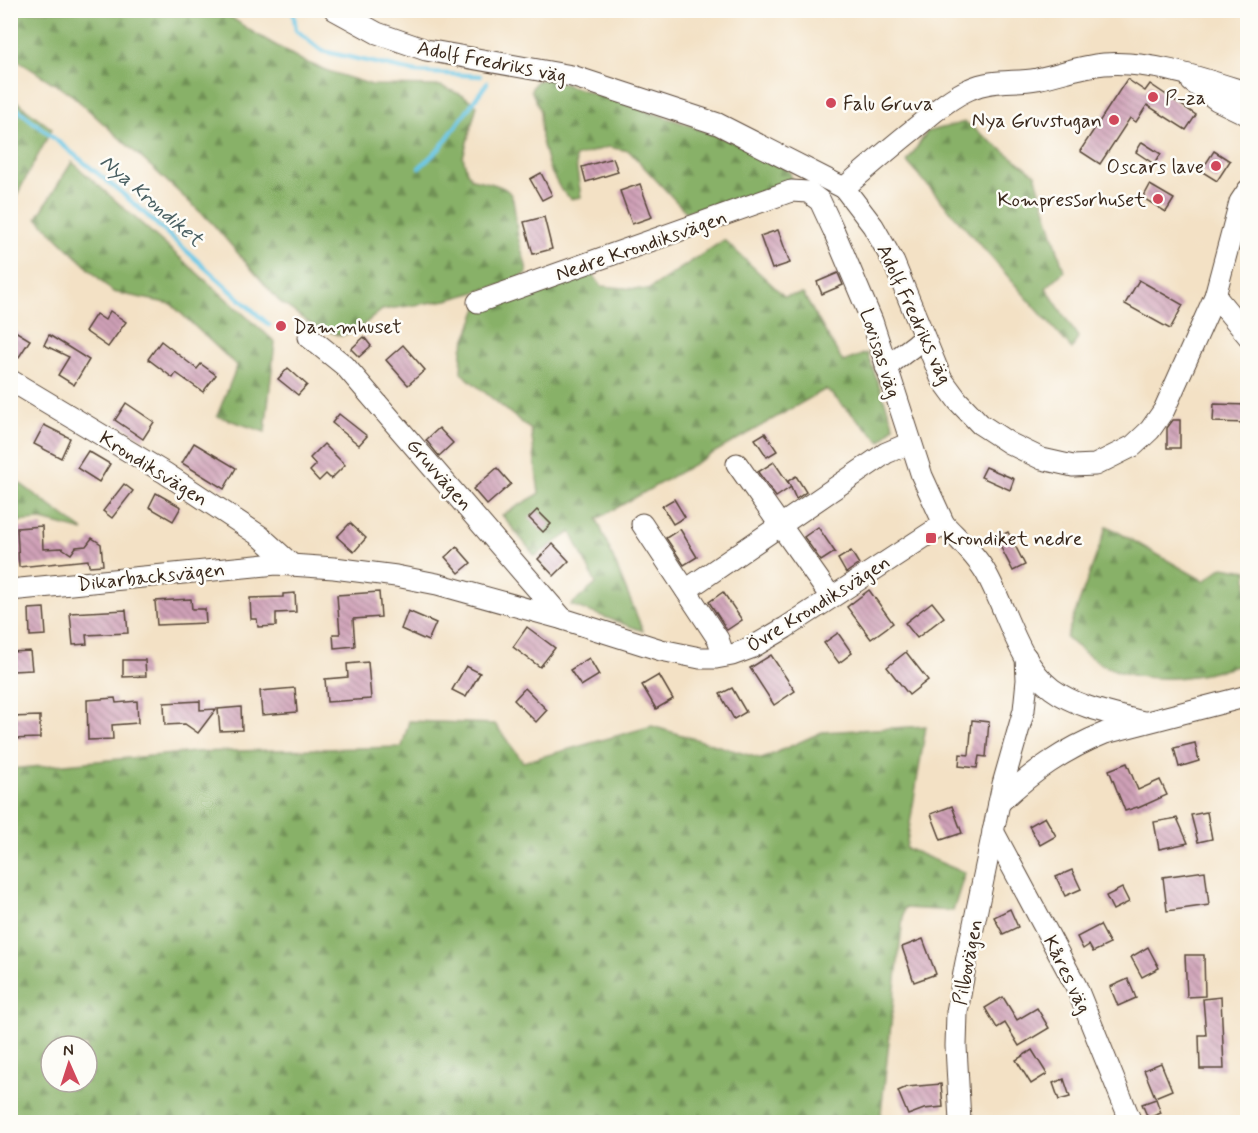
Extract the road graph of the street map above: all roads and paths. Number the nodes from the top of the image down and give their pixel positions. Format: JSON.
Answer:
{"nodes":[{"id":1,"x":335,"y":10,"type":"edge"},
{"id":2,"x":1182,"y":74,"type":"junction"},
{"id":3,"x":1248,"y":93,"type":"edge"},
{"id":4,"x":1248,"y":115,"type":"edge"},
{"id":5,"x":844,"y":188,"type":"junction"},
{"id":6,"x":1248,"y":190,"type":"edge"},
{"id":7,"x":805,"y":191,"type":"joint"},
{"id":8,"x":1215,"y":296,"type":"junction"},
{"id":9,"x":478,"y":302,"type":"dead end"},
{"id":10,"x":1248,"y":336,"type":"edge"},
{"id":11,"x":309,"y":337,"type":"dead end"},
{"id":12,"x":924,"y":338,"type":"junction"},
{"id":13,"x":886,"y":367,"type":"junction"},
{"id":14,"x":10,"y":380,"type":"edge"},
{"id":15,"x":910,"y":443,"type":"junction"},
{"id":16,"x":737,"y":464,"type":"dead end"},
{"id":17,"x":642,"y":524,"type":"dead end"},
{"id":18,"x":944,"y":524,"type":"junction"},
{"id":19,"x":779,"y":526,"type":"junction"},
{"id":20,"x":291,"y":564,"type":"junction"},
{"id":21,"x":10,"y":590,"type":"edge"},
{"id":22,"x":686,"y":590,"type":"junction"},
{"id":23,"x":831,"y":597,"type":"junction"},
{"id":24,"x":563,"y":619,"type":"junction"},
{"id":25,"x":1026,"y":655,"type":"junction"},
{"id":26,"x":724,"y":656,"type":"junction"},
{"id":27,"x":1248,"y":696,"type":"edge"},
{"id":28,"x":1143,"y":722,"type":"junction"},
{"id":29,"x":999,"y":803,"type":"junction"},
{"id":30,"x":993,"y":831,"type":"junction"},
{"id":31,"x":960,"y":1122,"type":"edge"},
{"id":32,"x":1131,"y":1122,"type":"edge"}],
"edges":[{"from":1,"to":5,"type":"street","name":"Adolf Fredriks väg"},
{"from":2,"to":3,"type":"street"},
{"from":2,"to":4,"type":"street"},
{"from":2,"to":5,"type":"street"},
{"from":5,"to":12,"type":"street","name":"Adolf Fredriks väg"},
{"from":6,"to":8,"type":"street","name":"Adolf Fredriks väg"},
{"from":7,"to":9,"type":"street","name":"Nedre Krondiksvägen"},
{"from":7,"to":13,"type":"street","name":"Lovisas väg"},
{"from":8,"to":10,"type":"street"},
{"from":8,"to":12,"type":"street","name":"Adolf Fredriks väg"},
{"from":11,"to":24,"type":"street","name":"Gruvvägen"},
{"from":12,"to":13,"type":"street"},
{"from":13,"to":15,"type":"street","name":"Lovisas väg"},
{"from":14,"to":20,"type":"street","name":"Krondiksvägen"},
{"from":15,"to":18,"type":"street","name":"Lovisas väg"},
{"from":15,"to":19,"type":"street"},
{"from":16,"to":19,"type":"street"},
{"from":17,"to":22,"type":"street"},
{"from":18,"to":23,"type":"street","name":"Övre Krondiksvägen"},
{"from":18,"to":25,"type":"street"},
{"from":19,"to":22,"type":"street"},
{"from":19,"to":23,"type":"street"},
{"from":20,"to":21,"type":"street","name":"Dikarbacksvägen"},
{"from":20,"to":24,"type":"street","name":"Övre Krondiksvägen"},
{"from":22,"to":26,"type":"street"},
{"from":23,"to":26,"type":"street","name":"Övre Krondiksvägen"},
{"from":24,"to":26,"type":"street","name":"Övre Krondiksvägen"},
{"from":25,"to":28,"type":"street"},
{"from":25,"to":29,"type":"street","name":"Pilbovägen"},
{"from":27,"to":28,"type":"street"},
{"from":28,"to":29,"type":"street"},
{"from":29,"to":30,"type":"street","name":"Pilbovägen"},
{"from":30,"to":31,"type":"street","name":"Pilbovägen"},
{"from":30,"to":32,"type":"street","name":"Kåres väg"}]}
